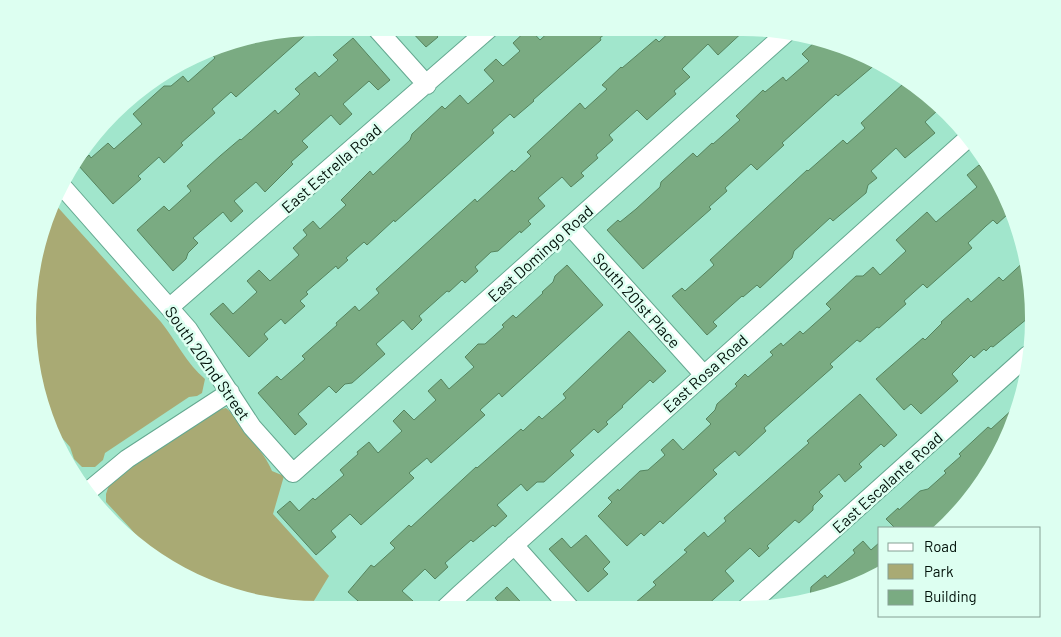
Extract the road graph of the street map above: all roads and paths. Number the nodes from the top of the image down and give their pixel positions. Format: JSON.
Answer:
{"nodes":[{"id":1,"x":383,"y":36,"type":"edge"},
{"id":2,"x":481,"y":36,"type":"edge"},
{"id":3,"x":779,"y":39,"type":"edge"},
{"id":4,"x":427,"y":84,"type":"junction"},
{"id":5,"x":963,"y":143,"type":"edge"},
{"id":6,"x":67,"y":191,"type":"edge"},
{"id":7,"x":570,"y":226,"type":"junction"},
{"id":8,"x":170,"y":307,"type":"junction"},
{"id":9,"x":1021,"y":361,"type":"edge"},
{"id":10,"x":704,"y":374,"type":"junction"},
{"id":11,"x":230,"y":392,"type":"junction"},
{"id":12,"x":293,"y":473,"type":"joint"},
{"id":13,"x":93,"y":487,"type":"edge"},
{"id":14,"x":514,"y":545,"type":"junction"},
{"id":15,"x":755,"y":600,"type":"edge"},
{"id":16,"x":453,"y":601,"type":"edge"},
{"id":17,"x":564,"y":601,"type":"edge"}],
"edges":[{"from":1,"to":4,"type":"street"},
{"from":2,"to":4,"type":"street","name":"East Estrella Road"},
{"from":3,"to":7,"type":"street","name":"East Domingo Road"},
{"from":4,"to":8,"type":"street","name":"East Estrella Road"},
{"from":5,"to":10,"type":"street","name":"East Rosa Road"},
{"from":6,"to":8,"type":"street","name":"South 202nd Street"},
{"from":7,"to":10,"type":"street","name":"South 201st Place"},
{"from":7,"to":12,"type":"street","name":"East Domingo Road"},
{"from":8,"to":11,"type":"street","name":"South 202nd Street"},
{"from":9,"to":15,"type":"street","name":"East Escalante Road"},
{"from":10,"to":14,"type":"street","name":"East Rosa Road"},
{"from":11,"to":12,"type":"street","name":"South 202nd Street"},
{"from":11,"to":13,"type":"street"},
{"from":14,"to":16,"type":"street","name":"East Rosa Road"},
{"from":14,"to":17,"type":"street"}]}
